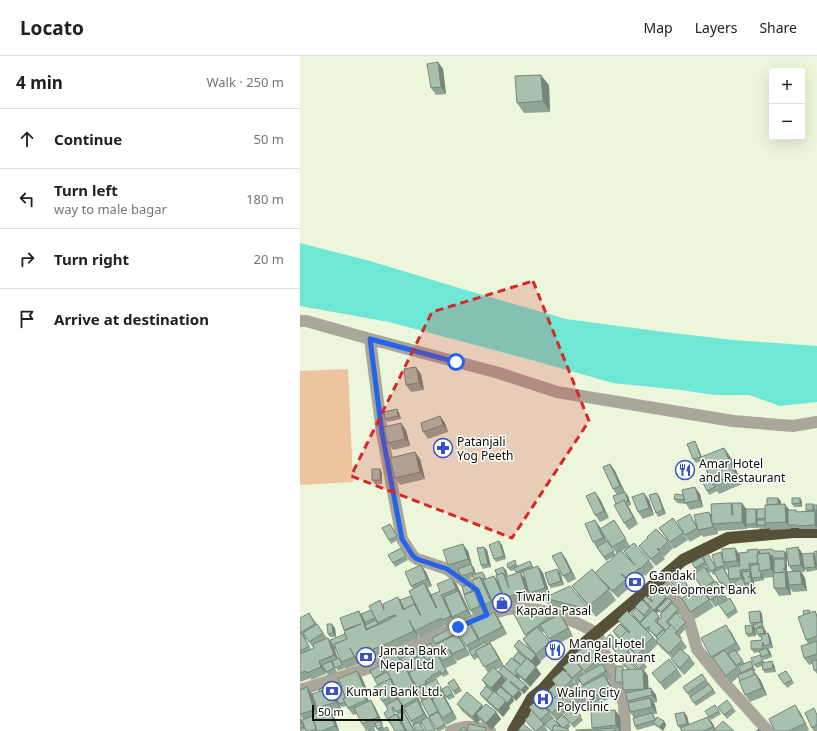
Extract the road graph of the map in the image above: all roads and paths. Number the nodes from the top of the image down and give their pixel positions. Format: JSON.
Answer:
{"nodes":[{"id":1,"x":300,"y":321,"type":"edge"},
{"id":2,"x":370,"y":339,"type":"junction"},
{"id":3,"x":817,"y":422,"type":"edge"},
{"id":4,"x":817,"y":532,"type":"edge"},
{"id":5,"x":660,"y":579,"type":"junction"},
{"id":6,"x":487,"y":615,"type":"junction"},
{"id":7,"x":597,"y":633,"type":"junction"},
{"id":8,"x":300,"y":690,"type":"edge"},
{"id":9,"x":624,"y":704,"type":"junction"},
{"id":10,"x":451,"y":731,"type":"edge"},
{"id":11,"x":490,"y":731,"type":"edge"},
{"id":12,"x":514,"y":731,"type":"edge"},
{"id":13,"x":625,"y":731,"type":"edge"},
{"id":14,"x":634,"y":731,"type":"edge"},
{"id":15,"x":768,"y":731,"type":"edge"}],
"edges":[{"from":1,"to":2,"type":"street"},
{"from":2,"to":3,"type":"street"},
{"from":2,"to":6,"type":"street"},
{"from":4,"to":5,"type":"highway"},
{"from":5,"to":7,"type":"highway"},
{"from":5,"to":15,"type":"street"},
{"from":6,"to":7,"type":"street"},
{"from":6,"to":8,"type":"street"},
{"from":7,"to":9,"type":"street"},
{"from":7,"to":12,"type":"highway"},
{"from":9,"to":13,"type":"street"},
{"from":9,"to":14,"type":"street"},
{"from":10,"to":11,"type":"street"}]}
